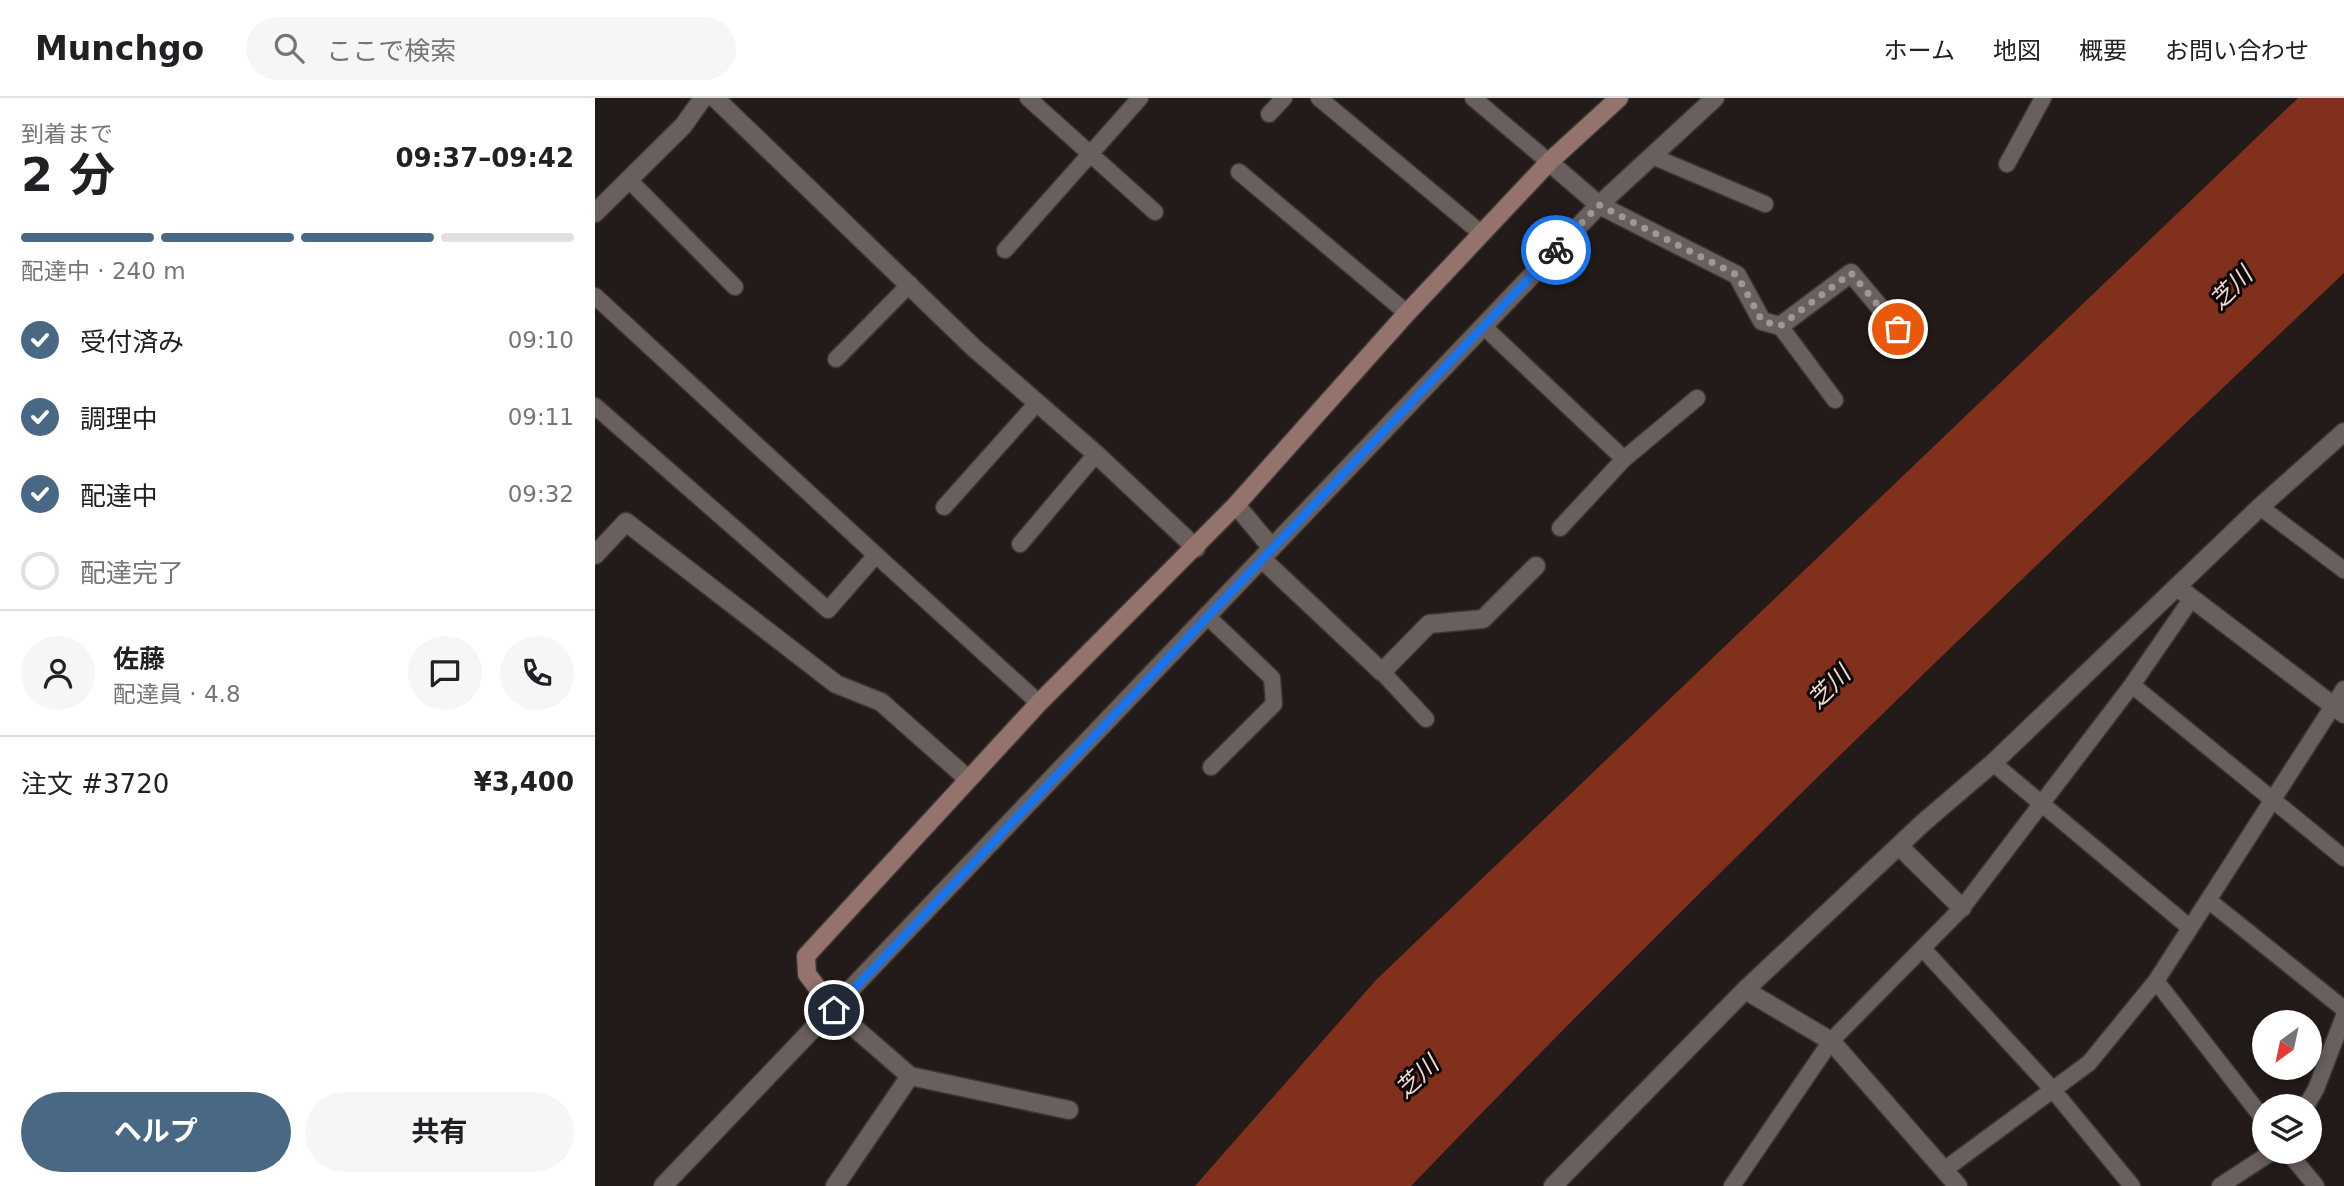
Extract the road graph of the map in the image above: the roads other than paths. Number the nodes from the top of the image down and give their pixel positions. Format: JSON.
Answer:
{"nodes":[{"id":1,"x":703,"y":98,"type":"edge"},
{"id":2,"x":715,"y":98,"type":"edge"},
{"id":3,"x":1028,"y":98,"type":"edge"},
{"id":4,"x":1140,"y":98,"type":"edge"},
{"id":5,"x":1284,"y":98,"type":"edge"},
{"id":6,"x":1319,"y":98,"type":"edge"},
{"id":7,"x":1473,"y":98,"type":"edge"},
{"id":8,"x":1619,"y":98,"type":"edge"},
{"id":9,"x":1715,"y":98,"type":"edge"},
{"id":10,"x":2043,"y":98,"type":"edge"},
{"id":11,"x":1269,"y":114,"type":"dead end"},
{"id":12,"x":1091,"y":156,"type":"junction"},
{"id":13,"x":1652,"y":156,"type":"junction"},
{"id":14,"x":1549,"y":162,"type":"junction"},
{"id":15,"x":2007,"y":164,"type":"dead end"},
{"id":16,"x":1239,"y":172,"type":"dead end"},
{"id":17,"x":629,"y":180,"type":"junction"},
{"id":18,"x":1765,"y":204,"type":"dead end"},
{"id":19,"x":1599,"y":205,"type":"junction"},
{"id":20,"x":1155,"y":212,"type":"dead end"},
{"id":21,"x":595,"y":213,"type":"edge"},
{"id":22,"x":1482,"y":234,"type":"junction"},
{"id":23,"x":1005,"y":250,"type":"dead end"},
{"id":24,"x":910,"y":284,"type":"junction"},
{"id":25,"x":734,"y":287,"type":"dead end"},
{"id":26,"x":595,"y":296,"type":"edge"},
{"id":27,"x":1407,"y":313,"type":"junction"},
{"id":28,"x":1483,"y":326,"type":"junction"},
{"id":29,"x":1780,"y":326,"type":"junction"},
{"id":30,"x":1898,"y":329,"type":"dead end"},
{"id":31,"x":837,"y":359,"type":"dead end"},
{"id":32,"x":1697,"y":398,"type":"dead end"},
{"id":33,"x":1835,"y":400,"type":"dead end"},
{"id":34,"x":1036,"y":404,"type":"junction"},
{"id":35,"x":595,"y":406,"type":"edge"},
{"id":36,"x":2344,"y":432,"type":"edge"},
{"id":37,"x":1096,"y":454,"type":"junction"},
{"id":38,"x":1624,"y":459,"type":"junction"},
{"id":39,"x":1236,"y":506,"type":"junction"},
{"id":40,"x":944,"y":507,"type":"dead end"},
{"id":41,"x":2260,"y":507,"type":"junction"},
{"id":42,"x":1560,"y":528,"type":"dead end"},
{"id":43,"x":1020,"y":544,"type":"dead end"},
{"id":44,"x":1196,"y":548,"type":"junction"},
{"id":45,"x":1267,"y":554,"type":"junction"},
{"id":46,"x":595,"y":555,"type":"edge"},
{"id":47,"x":876,"y":555,"type":"junction"},
{"id":48,"x":1536,"y":566,"type":"dead end"},
{"id":49,"x":2344,"y":570,"type":"edge"},
{"id":50,"x":2177,"y":587,"type":"junction"},
{"id":51,"x":2192,"y":598,"type":"junction"},
{"id":52,"x":1207,"y":616,"type":"junction"},
{"id":53,"x":1382,"y":672,"type":"junction"},
{"id":54,"x":2132,"y":684,"type":"junction"},
{"id":55,"x":2344,"y":689,"type":"edge"},
{"id":56,"x":1039,"y":703,"type":"junction"},
{"id":57,"x":2339,"y":710,"type":"edge"},
{"id":58,"x":1426,"y":719,"type":"dead end"},
{"id":59,"x":1993,"y":763,"type":"junction"},
{"id":60,"x":1211,"y":767,"type":"dead end"},
{"id":61,"x":968,"y":779,"type":"junction"},
{"id":62,"x":2273,"y":797,"type":"junction"},
{"id":63,"x":2040,"y":803,"type":"junction"},
{"id":64,"x":1899,"y":846,"type":"junction"},
{"id":65,"x":2344,"y":858,"type":"edge"},
{"id":66,"x":2208,"y":900,"type":"junction"},
{"id":67,"x":1962,"y":908,"type":"junction"},
{"id":68,"x":2189,"y":927,"type":"junction"},
{"id":69,"x":1924,"y":950,"type":"junction"},
{"id":70,"x":2155,"y":981,"type":"junction"},
{"id":71,"x":1745,"y":990,"type":"junction"},
{"id":72,"x":2344,"y":1009,"type":"edge"},
{"id":73,"x":834,"y":1010,"type":"junction"},
{"id":74,"x":2344,"y":1016,"type":"edge"},
{"id":75,"x":1831,"y":1041,"type":"junction"},
{"id":76,"x":910,"y":1076,"type":"junction"},
{"id":77,"x":2053,"y":1090,"type":"junction"},
{"id":78,"x":2313,"y":1094,"type":"edge"},
{"id":79,"x":2252,"y":1104,"type":"edge"},
{"id":80,"x":1069,"y":1110,"type":"dead end"},
{"id":81,"x":2254,"y":1164,"type":"edge"},
{"id":82,"x":2298,"y":1164,"type":"edge"},
{"id":83,"x":1944,"y":1170,"type":"junction"},
{"id":84,"x":663,"y":1186,"type":"edge"},
{"id":85,"x":835,"y":1186,"type":"edge"},
{"id":86,"x":1553,"y":1186,"type":"edge"},
{"id":87,"x":1732,"y":1186,"type":"edge"},
{"id":88,"x":1958,"y":1186,"type":"edge"},
{"id":89,"x":2132,"y":1186,"type":"edge"},
{"id":90,"x":2220,"y":1186,"type":"edge"},
{"id":91,"x":2316,"y":1186,"type":"edge"}],
"edges":[{"from":1,"to":17,"type":"street"},
{"from":2,"to":24,"type":"street"},
{"from":3,"to":12,"type":"lane"},
{"from":4,"to":12,"type":"lane"},
{"from":5,"to":11,"type":"lane"},
{"from":6,"to":22,"type":"lane"},
{"from":7,"to":14,"type":"lane"},
{"from":8,"to":14,"type":"street"},
{"from":9,"to":13,"type":"street"},
{"from":10,"to":15,"type":"lane"},
{"from":12,"to":20,"type":"lane"},
{"from":12,"to":23,"type":"lane"},
{"from":13,"to":18,"type":"lane"},
{"from":13,"to":19,"type":"street"},
{"from":14,"to":19,"type":"street"},
{"from":14,"to":22,"type":"street"},
{"from":16,"to":27,"type":"lane"},
{"from":17,"to":21,"type":"street"},
{"from":17,"to":25,"type":"lane"},
{"from":19,"to":28,"type":"street"},
{"from":19,"to":29,"type":"street"},
{"from":22,"to":27,"type":"street"},
{"from":24,"to":31,"type":"lane"},
{"from":24,"to":34,"type":"street"},
{"from":26,"to":47,"type":"lane"},
{"from":27,"to":39,"type":"street"},
{"from":28,"to":38,"type":"lane"},
{"from":28,"to":45,"type":"street"},
{"from":29,"to":30,"type":"street"},
{"from":29,"to":33,"type":"lane"},
{"from":32,"to":38,"type":"lane"},
{"from":34,"to":37,"type":"street"},
{"from":34,"to":40,"type":"lane"},
{"from":35,"to":47,"type":"lane"},
{"from":36,"to":41,"type":"street"},
{"from":37,"to":43,"type":"lane"},
{"from":37,"to":44,"type":"street"},
{"from":38,"to":42,"type":"lane"},
{"from":39,"to":44,"type":"street"},
{"from":39,"to":45,"type":"street"},
{"from":41,"to":49,"type":"lane"},
{"from":41,"to":50,"type":"street"},
{"from":44,"to":56,"type":"street"},
{"from":45,"to":52,"type":"street"},
{"from":45,"to":53,"type":"street"},
{"from":46,"to":61,"type":"street"},
{"from":47,"to":56,"type":"lane"},
{"from":48,"to":53,"type":"street"},
{"from":50,"to":51,"type":"street"},
{"from":50,"to":59,"type":"street"},
{"from":51,"to":54,"type":"lane"},
{"from":51,"to":57,"type":"street"},
{"from":52,"to":60,"type":"lane"},
{"from":52,"to":73,"type":"street"},
{"from":53,"to":58,"type":"lane"},
{"from":54,"to":62,"type":"lane"},
{"from":54,"to":63,"type":"lane"},
{"from":55,"to":57,"type":"lane"},
{"from":56,"to":61,"type":"street"},
{"from":57,"to":62,"type":"lane"},
{"from":59,"to":63,"type":"lane"},
{"from":59,"to":64,"type":"street"},
{"from":61,"to":73,"type":"street"},
{"from":62,"to":65,"type":"lane"},
{"from":62,"to":66,"type":"lane"},
{"from":63,"to":67,"type":"lane"},
{"from":63,"to":68,"type":"lane"},
{"from":64,"to":67,"type":"street"},
{"from":64,"to":71,"type":"street"},
{"from":66,"to":68,"type":"lane"},
{"from":66,"to":72,"type":"lane"},
{"from":67,"to":69,"type":"lane"},
{"from":68,"to":70,"type":"lane"},
{"from":69,"to":75,"type":"lane"},
{"from":69,"to":77,"type":"lane"},
{"from":70,"to":77,"type":"lane"},
{"from":70,"to":79,"type":"lane"},
{"from":71,"to":75,"type":"street"},
{"from":71,"to":86,"type":"street"},
{"from":73,"to":76,"type":"street"},
{"from":73,"to":84,"type":"street"},
{"from":74,"to":78,"type":"lane"},
{"from":75,"to":83,"type":"street"},
{"from":75,"to":87,"type":"lane"},
{"from":76,"to":80,"type":"street"},
{"from":76,"to":85,"type":"street"},
{"from":77,"to":83,"type":"lane"},
{"from":77,"to":89,"type":"lane"},
{"from":81,"to":90,"type":"lane"},
{"from":82,"to":91,"type":"lane"},
{"from":83,"to":88,"type":"street"}]}
